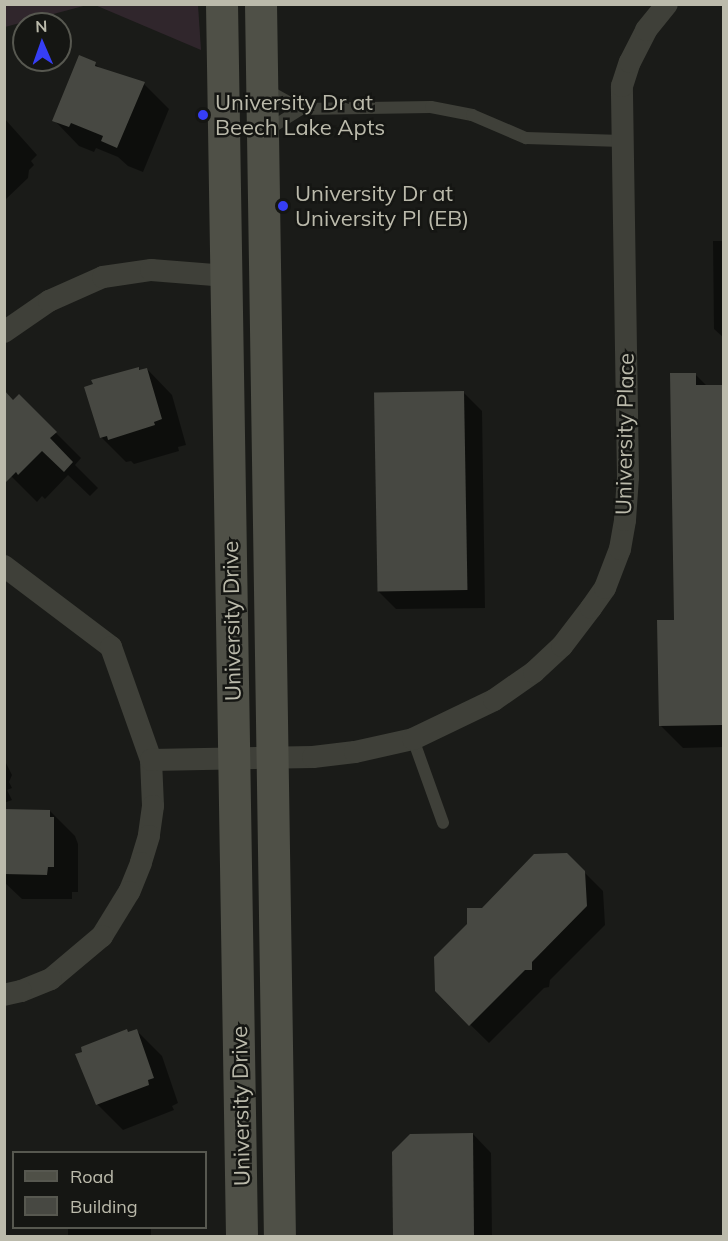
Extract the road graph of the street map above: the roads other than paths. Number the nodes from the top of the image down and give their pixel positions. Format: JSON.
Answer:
{"nodes":[{"id":1,"x":222,"y":4,"type":"edge"},
{"id":2,"x":261,"y":4,"type":"edge"},
{"id":3,"x":667,"y":4,"type":"edge"},
{"id":4,"x":262,"y":87,"type":"junction"},
{"id":5,"x":301,"y":109,"type":"junction"},
{"id":6,"x":263,"y":133,"type":"junction"},
{"id":7,"x":622,"y":141,"type":"junction"},
{"id":8,"x":227,"y":276,"type":"junction"},
{"id":9,"x":4,"y":332,"type":"edge"},
{"id":10,"x":4,"y":566,"type":"edge"},
{"id":11,"x":413,"y":740,"type":"junction"},
{"id":12,"x":274,"y":758,"type":"junction"},
{"id":13,"x":234,"y":759,"type":"junction"},
{"id":14,"x":152,"y":760,"type":"junction"},
{"id":15,"x":443,"y":823,"type":"dead end"},
{"id":16,"x":4,"y":995,"type":"edge"},
{"id":17,"x":242,"y":1236,"type":"edge"},
{"id":18,"x":280,"y":1236,"type":"edge"}],
"edges":[{"from":1,"to":8,"type":"main road","name":"University Drive"},
{"from":2,"to":4,"type":"main road","name":"University Drive"},
{"from":3,"to":7,"type":"street","name":"University Place"},
{"from":4,"to":5,"type":"lane"},
{"from":4,"to":6,"type":"main road","name":"University Drive"},
{"from":5,"to":6,"type":"lane"},
{"from":5,"to":7,"type":"lane"},
{"from":6,"to":12,"type":"main road","name":"University Drive"},
{"from":7,"to":11,"type":"street","name":"University Place"},
{"from":8,"to":9,"type":"street"},
{"from":8,"to":13,"type":"main road","name":"University Drive"},
{"from":10,"to":14,"type":"street"},
{"from":11,"to":12,"type":"street","name":"University Place"},
{"from":11,"to":15,"type":"lane"},
{"from":12,"to":13,"type":"street","name":"University Place"},
{"from":12,"to":18,"type":"main road","name":"University Drive"},
{"from":13,"to":14,"type":"street","name":"University Place"},
{"from":13,"to":17,"type":"main road","name":"University Drive"},
{"from":14,"to":16,"type":"street"}]}
